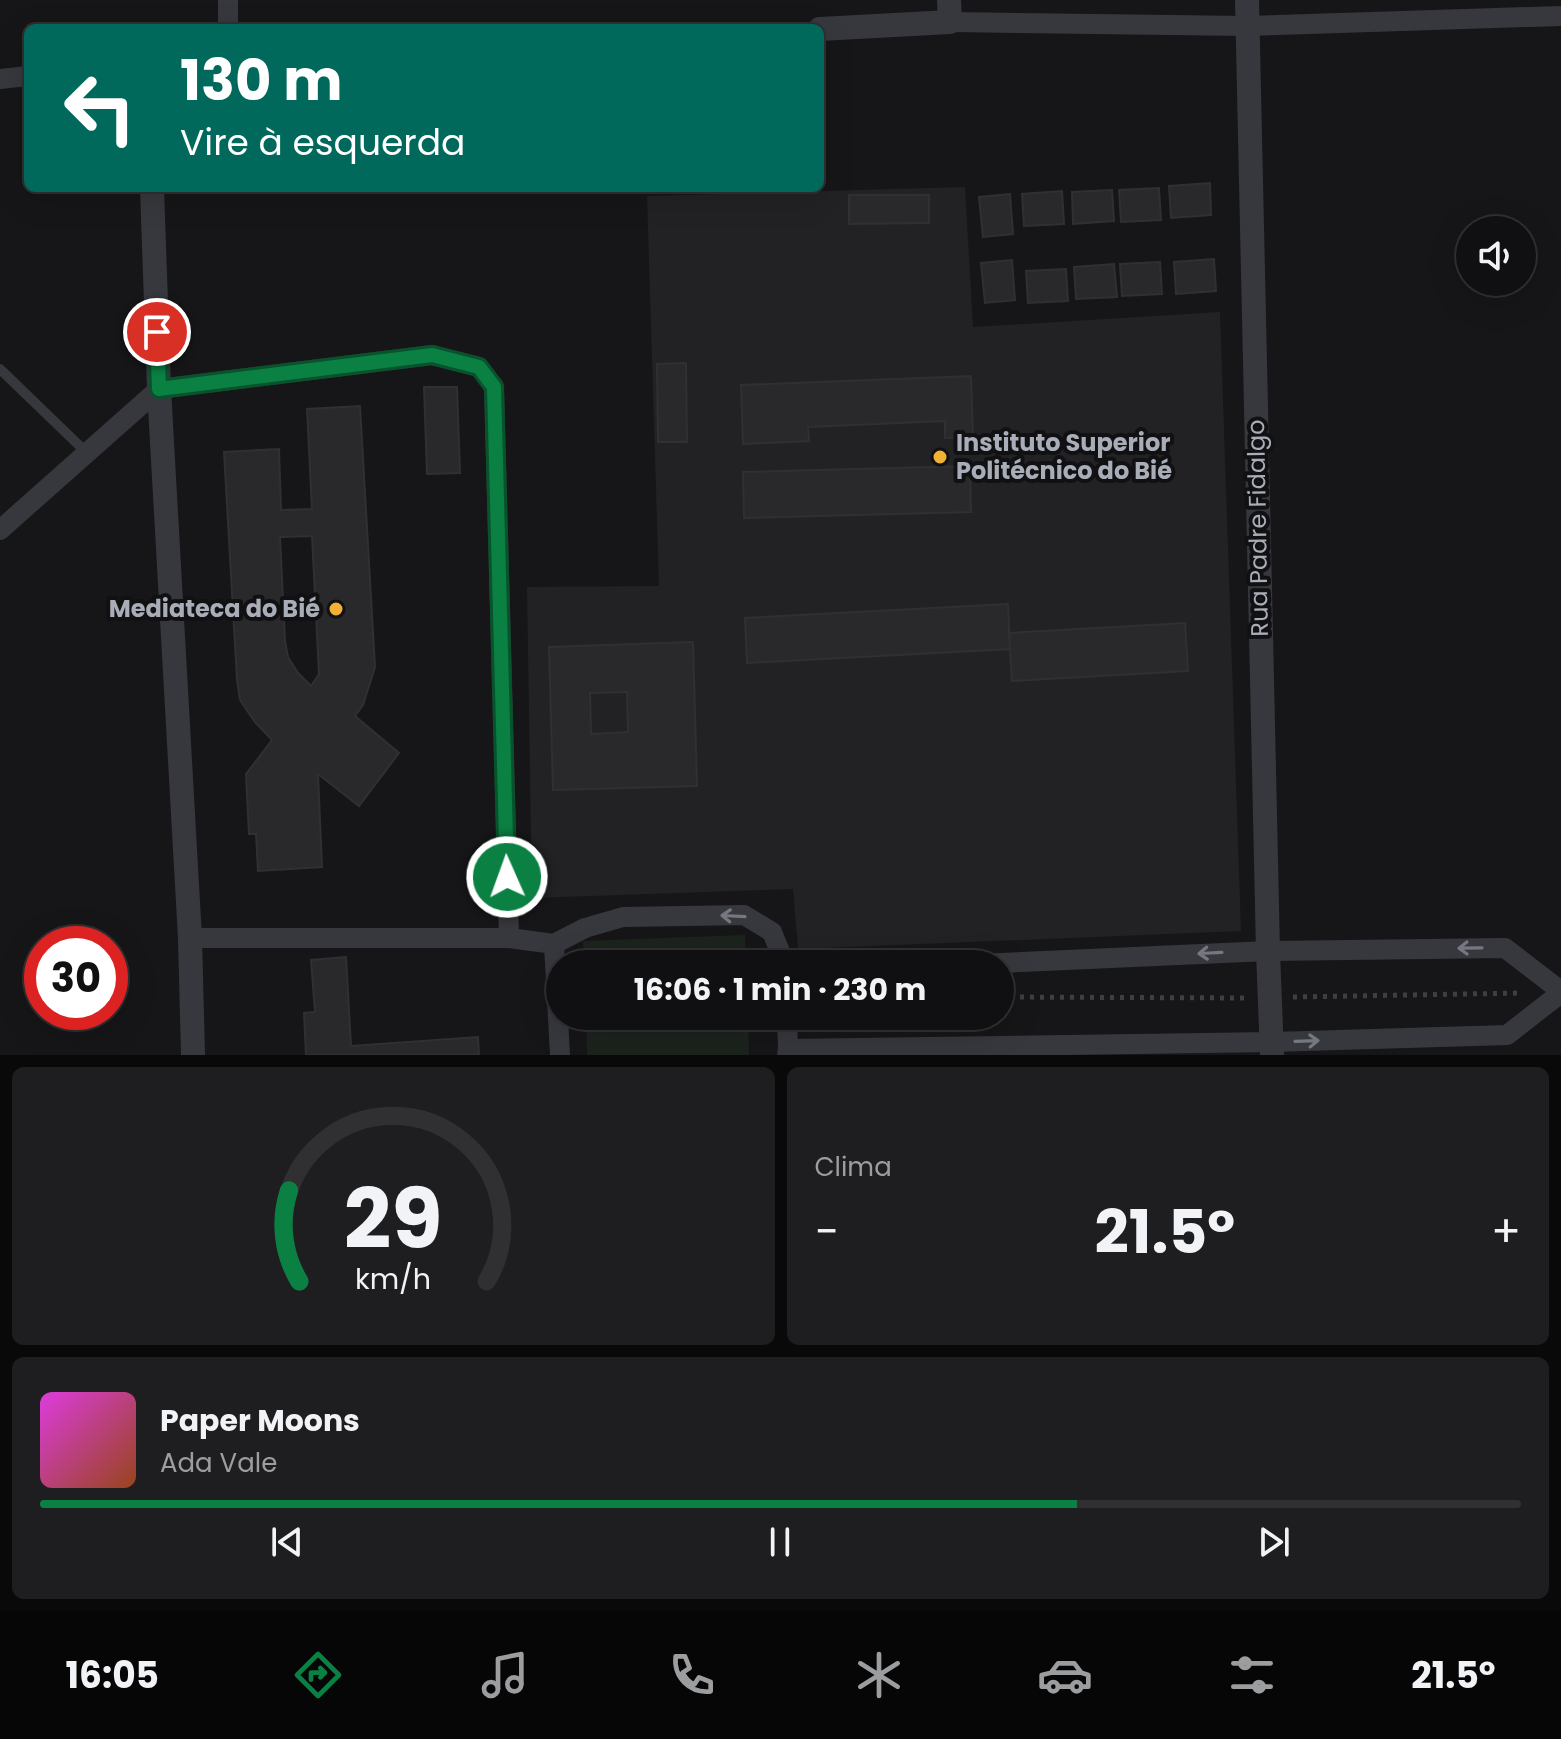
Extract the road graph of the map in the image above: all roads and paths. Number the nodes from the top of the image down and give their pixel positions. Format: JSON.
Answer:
{"nodes":[{"id":1,"x":228,"y":0,"type":"edge"},
{"id":2,"x":1247,"y":0,"type":"edge"},
{"id":3,"x":949,"y":11,"type":"edge"},
{"id":4,"x":1561,"y":16,"type":"edge"},
{"id":5,"x":228,"y":24,"type":"edge"},
{"id":6,"x":1247,"y":26,"type":"junction"},
{"id":7,"x":824,"y":28,"type":"edge"},
{"id":8,"x":24,"y":76,"type":"edge"},
{"id":9,"x":0,"y":79,"type":"edge"},
{"id":10,"x":152,"y":192,"type":"edge"},
{"id":11,"x":0,"y":369,"type":"edge"},
{"id":12,"x":159,"y":389,"type":"junction"},
{"id":13,"x":87,"y":453,"type":"junction"},
{"id":14,"x":0,"y":530,"type":"edge"},
{"id":15,"x":190,"y":938,"type":"junction"},
{"id":16,"x":509,"y":938,"type":"junction"},
{"id":17,"x":554,"y":944,"type":"junction"},
{"id":18,"x":779,"y":950,"type":"edge"},
{"id":19,"x":1268,"y":951,"type":"junction"},
{"id":20,"x":1014,"y":962,"type":"edge"},
{"id":21,"x":1561,"y":992,"type":"edge"},
{"id":22,"x":787,"y":1030,"type":"edge"},
{"id":23,"x":1272,"y":1048,"type":"edge"},
{"id":24,"x":788,"y":1052,"type":"edge"},
{"id":25,"x":193,"y":1055,"type":"edge"},
{"id":26,"x":560,"y":1055,"type":"edge"}],
"edges":[{"from":1,"to":5,"type":"street"},
{"from":2,"to":6,"type":"street","name":"Rua Padre Fidalgo"},
{"from":3,"to":6,"type":"street"},
{"from":3,"to":7,"type":"street"},
{"from":4,"to":6,"type":"street"},
{"from":6,"to":19,"type":"street","name":"Rua Padre Fidalgo"},
{"from":8,"to":9,"type":"street"},
{"from":10,"to":12,"type":"street"},
{"from":11,"to":13,"type":"lane"},
{"from":12,"to":13,"type":"street"},
{"from":12,"to":15,"type":"street"},
{"from":12,"to":16,"type":"street"},
{"from":13,"to":14,"type":"street"},
{"from":15,"to":16,"type":"street"},
{"from":15,"to":25,"type":"street"},
{"from":16,"to":17,"type":"street"},
{"from":18,"to":17,"type":"street","one_way":true},
{"from":17,"to":26,"type":"street"},
{"from":19,"to":20,"type":"street","one_way":true},
{"from":21,"to":19,"type":"street","one_way":true},
{"from":19,"to":23,"type":"street","name":"Rua Padre Fidalgo"},
{"from":23,"to":21,"type":"street","one_way":true},
{"from":22,"to":24,"type":"street"},
{"from":23,"to":24,"type":"street"}]}
